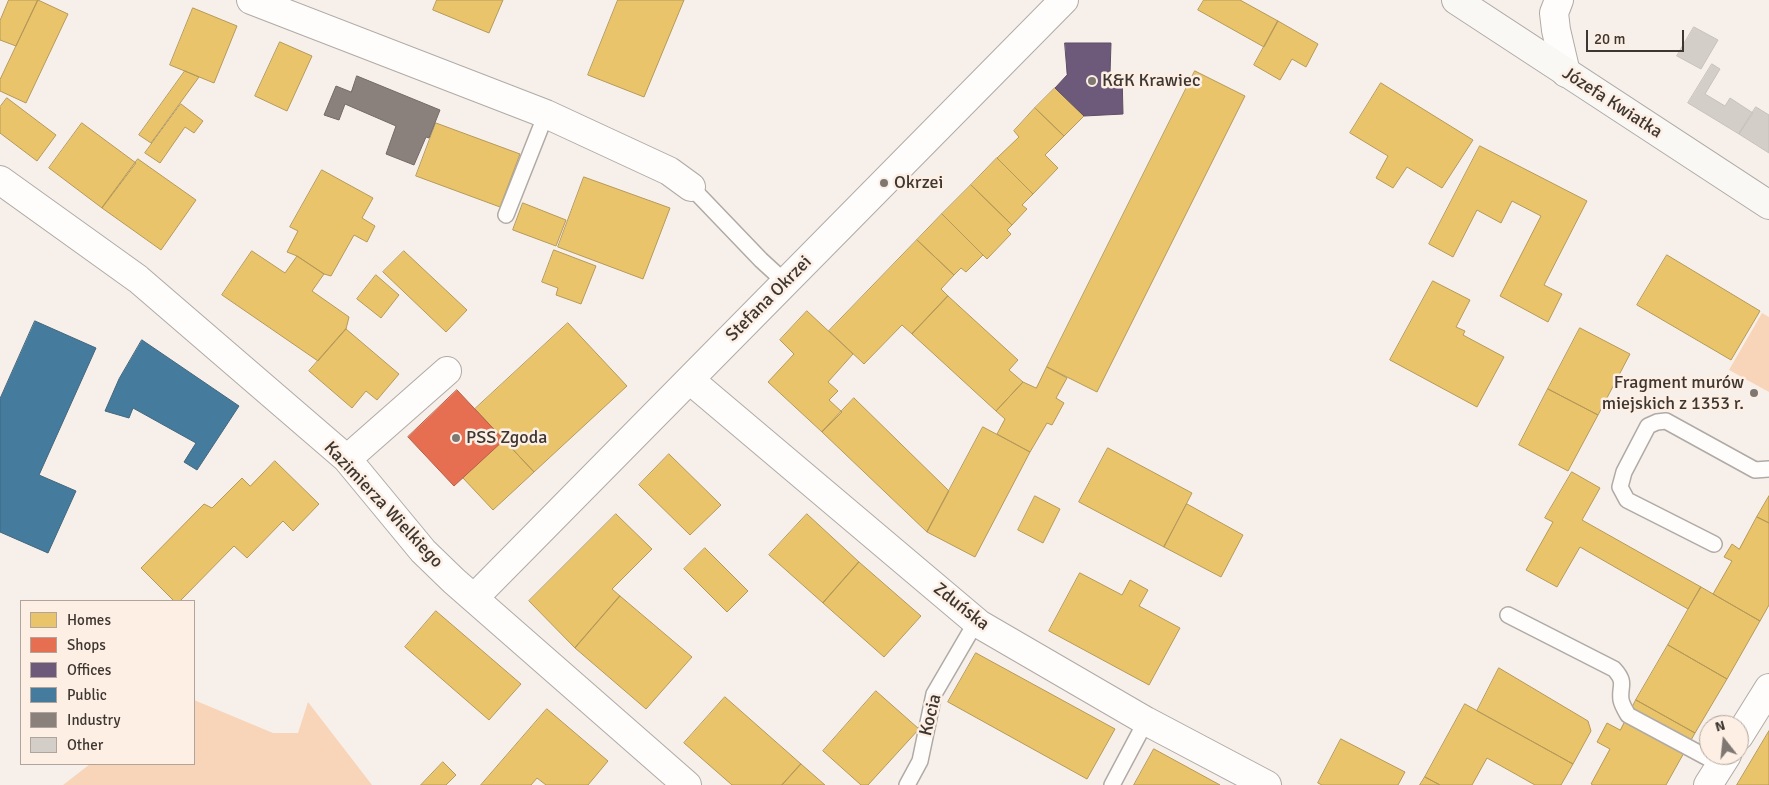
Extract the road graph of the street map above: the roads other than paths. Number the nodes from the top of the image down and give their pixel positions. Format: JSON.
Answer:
{"nodes":[{"id":1,"x":251,"y":0,"type":"edge"},
{"id":2,"x":1064,"y":0,"type":"edge"},
{"id":3,"x":1456,"y":0,"type":"edge"},
{"id":4,"x":1559,"y":0,"type":"edge"},
{"id":5,"x":1566,"y":73,"type":"junction"},
{"id":6,"x":546,"y":114,"type":"junction"},
{"id":7,"x":0,"y":180,"type":"edge"},
{"id":8,"x":691,"y":187,"type":"joint"},
{"id":9,"x":1769,"y":205,"type":"edge"},
{"id":10,"x":506,"y":215,"type":"dead end"},
{"id":11,"x":785,"y":282,"type":"junction"},
{"id":12,"x":447,"y":371,"type":"dead end"},
{"id":13,"x":690,"y":380,"type":"junction"},
{"id":14,"x":347,"y":459,"type":"junction"},
{"id":15,"x":1769,"y":469,"type":"edge"},
{"id":16,"x":1714,"y":544,"type":"dead end"},
{"id":17,"x":474,"y":598,"type":"junction"},
{"id":18,"x":1508,"y":615,"type":"dead end"},
{"id":19,"x":976,"y":622,"type":"junction"},
{"id":20,"x":1769,"y":688,"type":"edge"},
{"id":21,"x":1749,"y":720,"type":"edge"},
{"id":22,"x":1146,"y":721,"type":"junction"},
{"id":23,"x":1719,"y":768,"type":"edge"},
{"id":24,"x":687,"y":785,"type":"edge"},
{"id":25,"x":907,"y":785,"type":"edge"},
{"id":26,"x":1112,"y":785,"type":"edge"},
{"id":27,"x":1267,"y":785,"type":"edge"}],
"edges":[{"from":1,"to":6,"type":"street"},
{"from":2,"to":11,"type":"street","name":"Stefana Okrzei"},
{"from":3,"to":5,"type":"street","name":"Józefa Kwiatka"},
{"from":4,"to":5,"type":"street"},
{"from":5,"to":9,"type":"street","name":"Józefa Kwiatka"},
{"from":6,"to":8,"type":"street"},
{"from":6,"to":10,"type":"lane"},
{"from":7,"to":14,"type":"street","name":"Kazimierza Wielkiego"},
{"from":8,"to":11,"type":"lane"},
{"from":11,"to":13,"type":"street","name":"Stefana Okrzei"},
{"from":12,"to":14,"type":"street"},
{"from":13,"to":17,"type":"street","name":"Stefana Okrzei"},
{"from":13,"to":19,"type":"street","name":"Zduńska"},
{"from":14,"to":17,"type":"street","name":"Kazimierza Wielkiego"},
{"from":15,"to":16,"type":"lane"},
{"from":17,"to":24,"type":"street","name":"Kazimierza Wielkiego"},
{"from":18,"to":23,"type":"lane"},
{"from":19,"to":22,"type":"street","name":"Zduńska"},
{"from":19,"to":25,"type":"lane","name":"Kocia"},
{"from":20,"to":21,"type":"street"},
{"from":22,"to":26,"type":"lane"},
{"from":22,"to":27,"type":"street","name":"Zduńska"}]}
